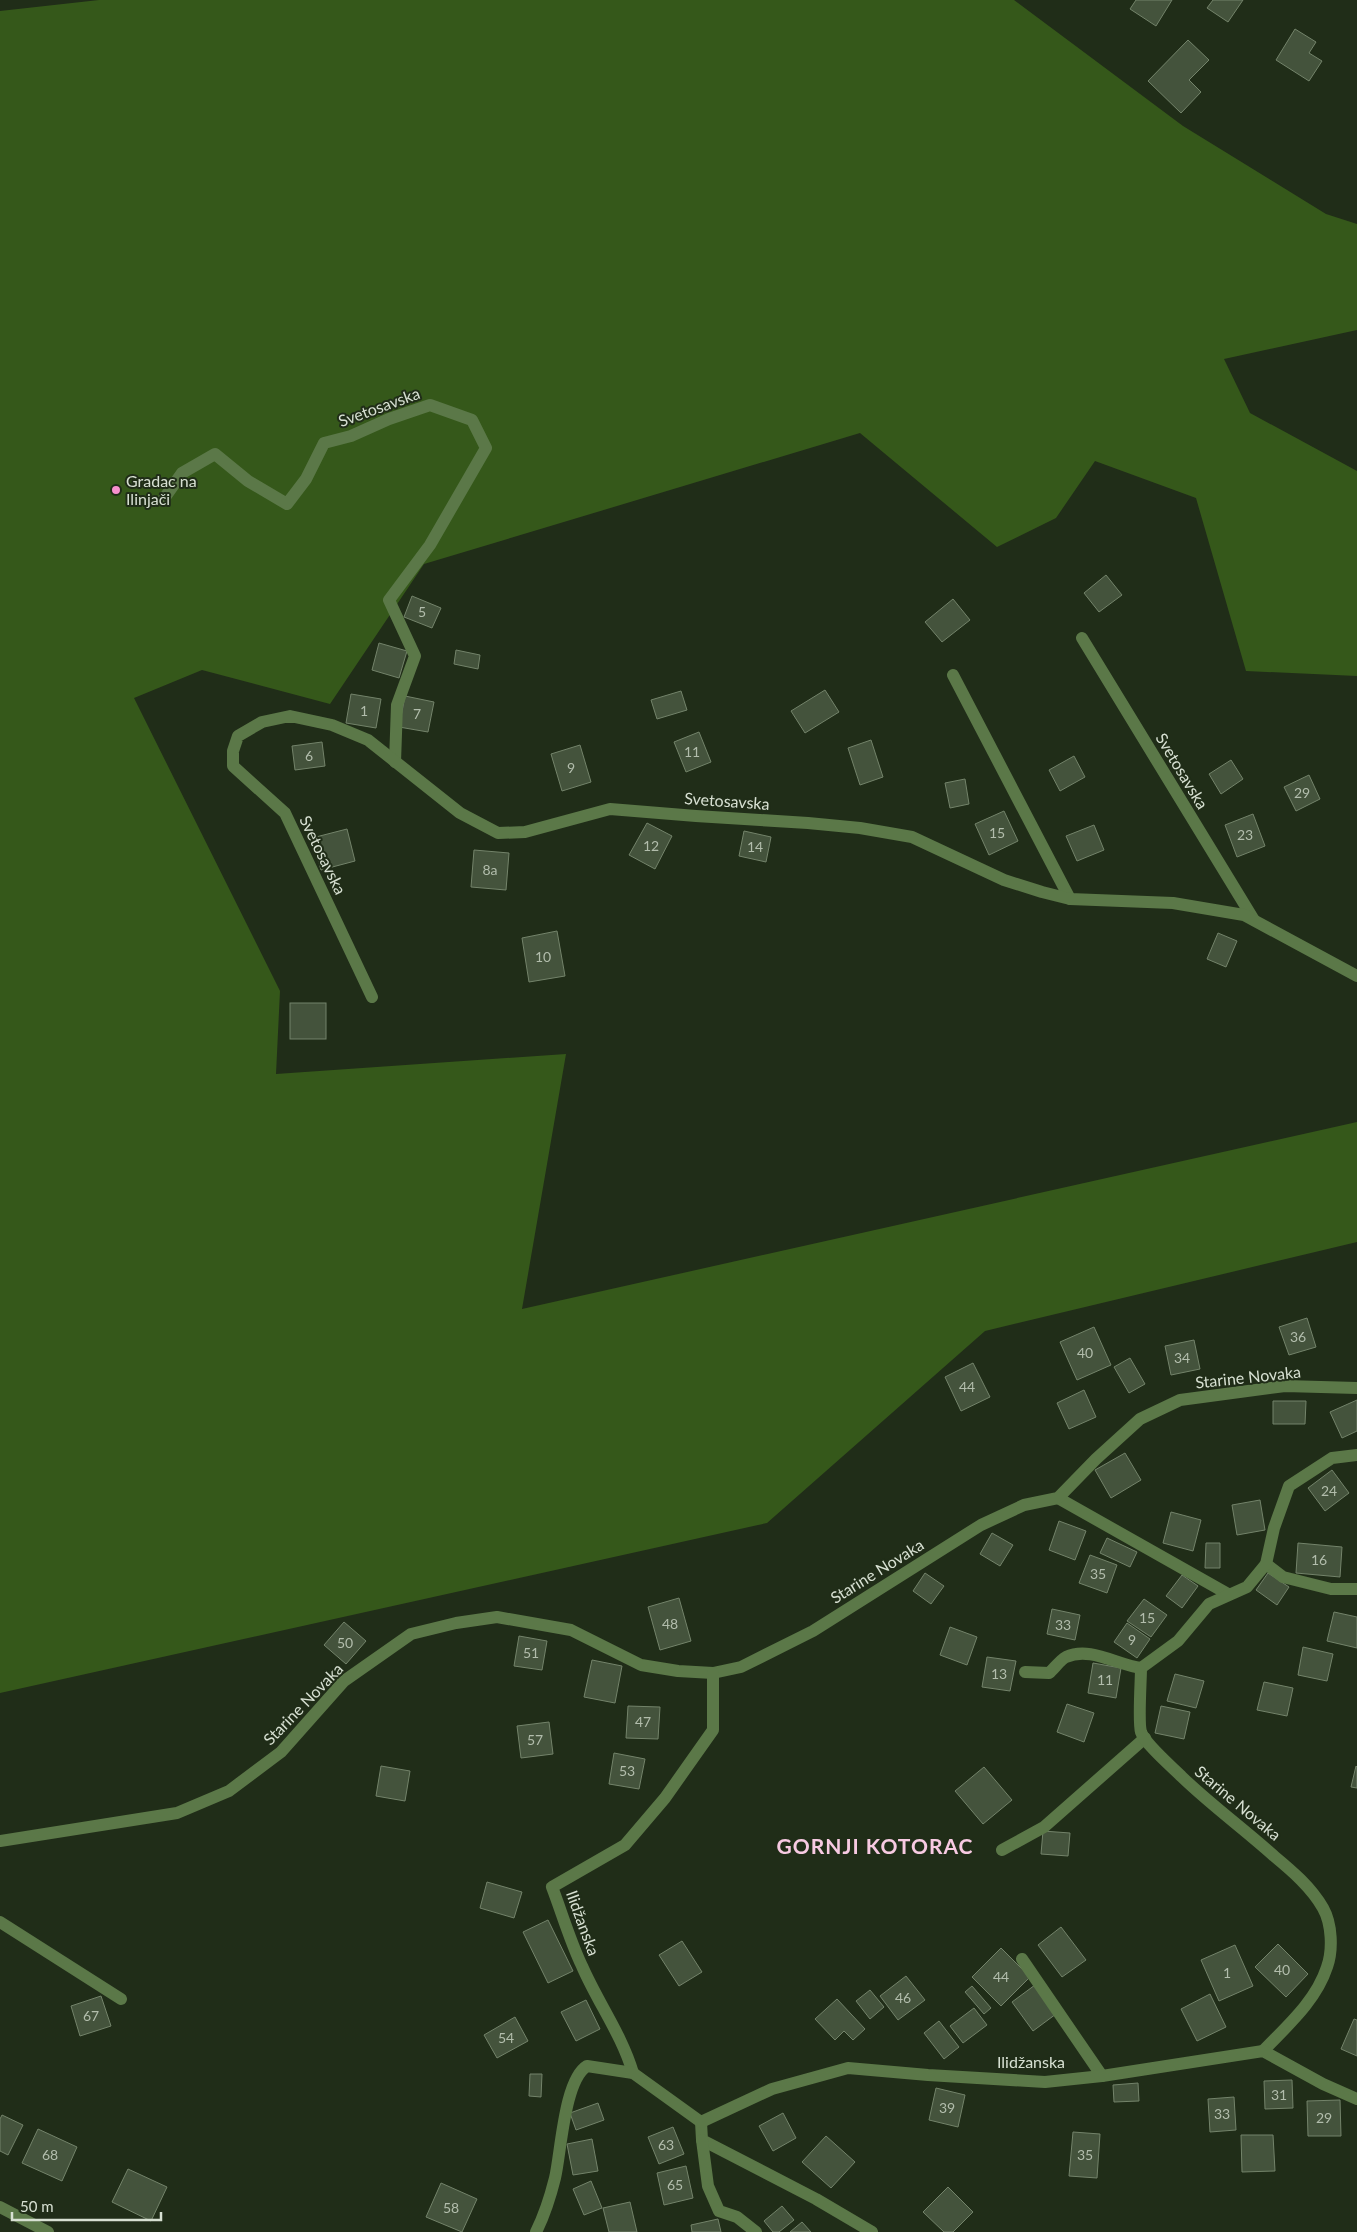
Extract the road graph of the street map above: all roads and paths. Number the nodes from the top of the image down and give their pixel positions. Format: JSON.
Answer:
{"nodes":[{"id":1,"x":163,"y":500,"type":"dead end"},
{"id":2,"x":1082,"y":638,"type":"dead end"},
{"id":3,"x":953,"y":675,"type":"dead end"},
{"id":4,"x":395,"y":762,"type":"junction"},
{"id":5,"x":1070,"y":899,"type":"junction"},
{"id":6,"x":1254,"y":920,"type":"junction"},
{"id":7,"x":1357,"y":976,"type":"edge"},
{"id":8,"x":372,"y":996,"type":"dead end"},
{"id":9,"x":1357,"y":1388,"type":"edge"},
{"id":10,"x":1357,"y":1455,"type":"edge"},
{"id":11,"x":1058,"y":1498,"type":"junction"},
{"id":12,"x":1266,"y":1564,"type":"junction"},
{"id":13,"x":1357,"y":1589,"type":"edge"},
{"id":14,"x":1228,"y":1594,"type":"junction"},
{"id":15,"x":1141,"y":1668,"type":"junction"},
{"id":16,"x":1025,"y":1672,"type":"dead end"},
{"id":17,"x":713,"y":1673,"type":"junction"},
{"id":18,"x":1146,"y":1738,"type":"junction"},
{"id":19,"x":0,"y":1840,"type":"edge"},
{"id":20,"x":1002,"y":1850,"type":"dead end"},
{"id":21,"x":0,"y":1922,"type":"edge"},
{"id":22,"x":1022,"y":1959,"type":"dead end"},
{"id":23,"x":121,"y":1999,"type":"dead end"},
{"id":24,"x":1263,"y":2051,"type":"junction"},
{"id":25,"x":633,"y":2073,"type":"junction"},
{"id":26,"x":1102,"y":2076,"type":"junction"},
{"id":27,"x":1357,"y":2099,"type":"edge"},
{"id":28,"x":701,"y":2122,"type":"junction"},
{"id":29,"x":702,"y":2140,"type":"junction"},
{"id":30,"x":0,"y":2207,"type":"edge"},
{"id":31,"x":48,"y":2232,"type":"edge"},
{"id":32,"x":536,"y":2232,"type":"edge"},
{"id":33,"x":756,"y":2232,"type":"edge"},
{"id":34,"x":872,"y":2232,"type":"edge"}],
"edges":[{"from":1,"to":4,"type":"street","name":"Svetosavska"},
{"from":2,"to":6,"type":"street","name":"Svetosavska"},
{"from":3,"to":5,"type":"street"},
{"from":4,"to":5,"type":"street","name":"Svetosavska"},
{"from":4,"to":8,"type":"street","name":"Svetosavska"},
{"from":5,"to":6,"type":"street","name":"Svetosavska"},
{"from":6,"to":7,"type":"street","name":"Svetosavska"},
{"from":9,"to":11,"type":"street","name":"Starine Novaka"},
{"from":10,"to":12,"type":"street"},
{"from":11,"to":14,"type":"street"},
{"from":11,"to":17,"type":"street","name":"Starine Novaka"},
{"from":12,"to":13,"type":"street"},
{"from":12,"to":14,"type":"street"},
{"from":14,"to":15,"type":"street"},
{"from":15,"to":16,"type":"street"},
{"from":15,"to":18,"type":"street","name":"Starine Novaka"},
{"from":17,"to":19,"type":"street","name":"Starine Novaka"},
{"from":17,"to":25,"type":"street","name":"Ilidžanska"},
{"from":18,"to":20,"type":"street"},
{"from":18,"to":24,"type":"street","name":"Starine Novaka"},
{"from":21,"to":23,"type":"street"},
{"from":22,"to":26,"type":"street"},
{"from":24,"to":26,"type":"street","name":"Ilidžanska"},
{"from":24,"to":27,"type":"street"},
{"from":25,"to":28,"type":"street"},
{"from":25,"to":32,"type":"street"},
{"from":26,"to":28,"type":"street","name":"Ilidžanska"},
{"from":28,"to":29,"type":"street"},
{"from":29,"to":33,"type":"street"},
{"from":29,"to":34,"type":"street"},
{"from":30,"to":31,"type":"street"}]}
